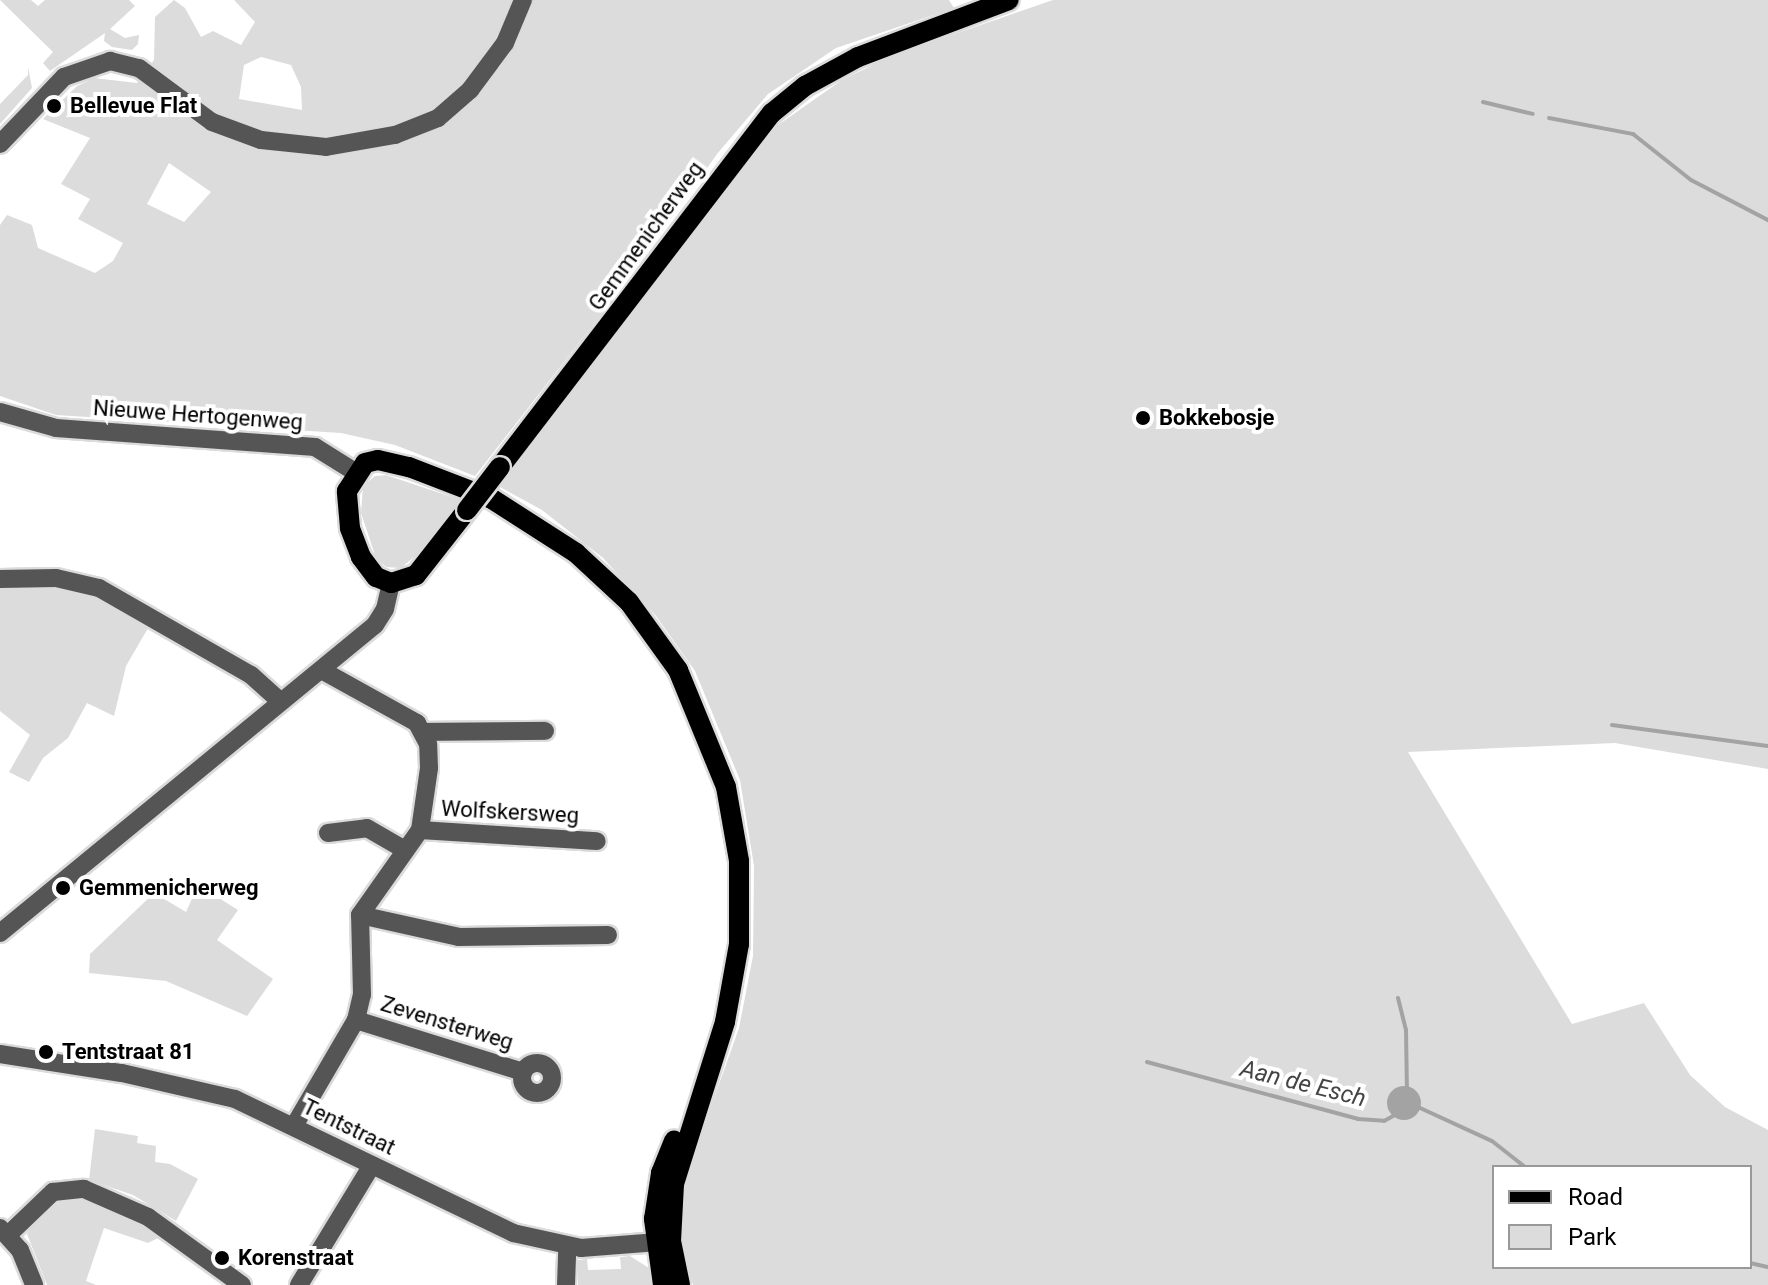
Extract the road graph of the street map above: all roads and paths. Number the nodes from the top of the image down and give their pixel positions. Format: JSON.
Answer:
{"nodes":[{"id":1,"x":523,"y":0,"type":"edge"},
{"id":2,"x":1009,"y":0,"type":"edge"},
{"id":3,"x":0,"y":144,"type":"edge"},
{"id":4,"x":0,"y":412,"type":"edge"},
{"id":5,"x":355,"y":472,"type":"junction"},
{"id":6,"x":0,"y":579,"type":"edge"},
{"id":7,"x":391,"y":583,"type":"junction"},
{"id":8,"x":323,"y":671,"type":"junction"},
{"id":9,"x":281,"y":702,"type":"junction"},
{"id":10,"x":545,"y":731,"type":"dead end"},
{"id":11,"x":424,"y":732,"type":"junction"},
{"id":12,"x":420,"y":830,"type":"junction"},
{"id":13,"x":328,"y":833,"type":"dead end"},
{"id":14,"x":597,"y":841,"type":"dead end"},
{"id":15,"x":405,"y":850,"type":"junction"},
{"id":16,"x":360,"y":915,"type":"junction"},
{"id":17,"x":0,"y":933,"type":"edge"},
{"id":18,"x":608,"y":935,"type":"dead end"},
{"id":19,"x":356,"y":1020,"type":"junction"},
{"id":20,"x":0,"y":1054,"type":"edge"},
{"id":21,"x":523,"y":1072,"type":"dead end"},
{"id":22,"x":294,"y":1126,"type":"junction"},
{"id":23,"x":372,"y":1165,"type":"junction"},
{"id":24,"x":4,"y":1231,"type":"edge"},
{"id":25,"x":663,"y":1242,"type":"junction"},
{"id":26,"x":567,"y":1247,"type":"junction"},
{"id":27,"x":34,"y":1285,"type":"edge"},
{"id":28,"x":242,"y":1285,"type":"edge"},
{"id":29,"x":299,"y":1285,"type":"edge"},
{"id":30,"x":566,"y":1285,"type":"edge"},
{"id":31,"x":663,"y":1285,"type":"edge"},
{"id":32,"x":680,"y":1285,"type":"edge"}],
"edges":[{"from":1,"to":3,"type":"street"},
{"from":2,"to":7,"type":"main road","name":"Gemmenicherweg","bridge":true},
{"from":4,"to":5,"type":"street","name":"Nieuwe Hertogenweg"},
{"from":5,"to":7,"type":"main road"},
{"from":5,"to":25,"type":"main road"},
{"from":6,"to":9,"type":"street"},
{"from":7,"to":8,"type":"street"},
{"from":8,"to":9,"type":"street"},
{"from":8,"to":11,"type":"street"},
{"from":9,"to":17,"type":"street"},
{"from":10,"to":11,"type":"street"},
{"from":11,"to":12,"type":"street"},
{"from":12,"to":14,"type":"street","name":"Wolfskersweg"},
{"from":12,"to":15,"type":"street"},
{"from":13,"to":15,"type":"street"},
{"from":15,"to":16,"type":"street"},
{"from":16,"to":18,"type":"street"},
{"from":16,"to":19,"type":"street"},
{"from":19,"to":21,"type":"street","name":"Zevensterweg"},
{"from":19,"to":22,"type":"street"},
{"from":20,"to":22,"type":"street","name":"Tentstraat"},
{"from":22,"to":23,"type":"street","name":"Tentstraat"},
{"from":23,"to":26,"type":"street","name":"Tentstraat"},
{"from":23,"to":29,"type":"street"},
{"from":24,"to":27,"type":"street"},
{"from":24,"to":28,"type":"street"},
{"from":25,"to":26,"type":"street","name":"Tentstraat"},
{"from":25,"to":31,"type":"main road"},
{"from":25,"to":32,"type":"main road"},
{"from":26,"to":30,"type":"street"}]}
